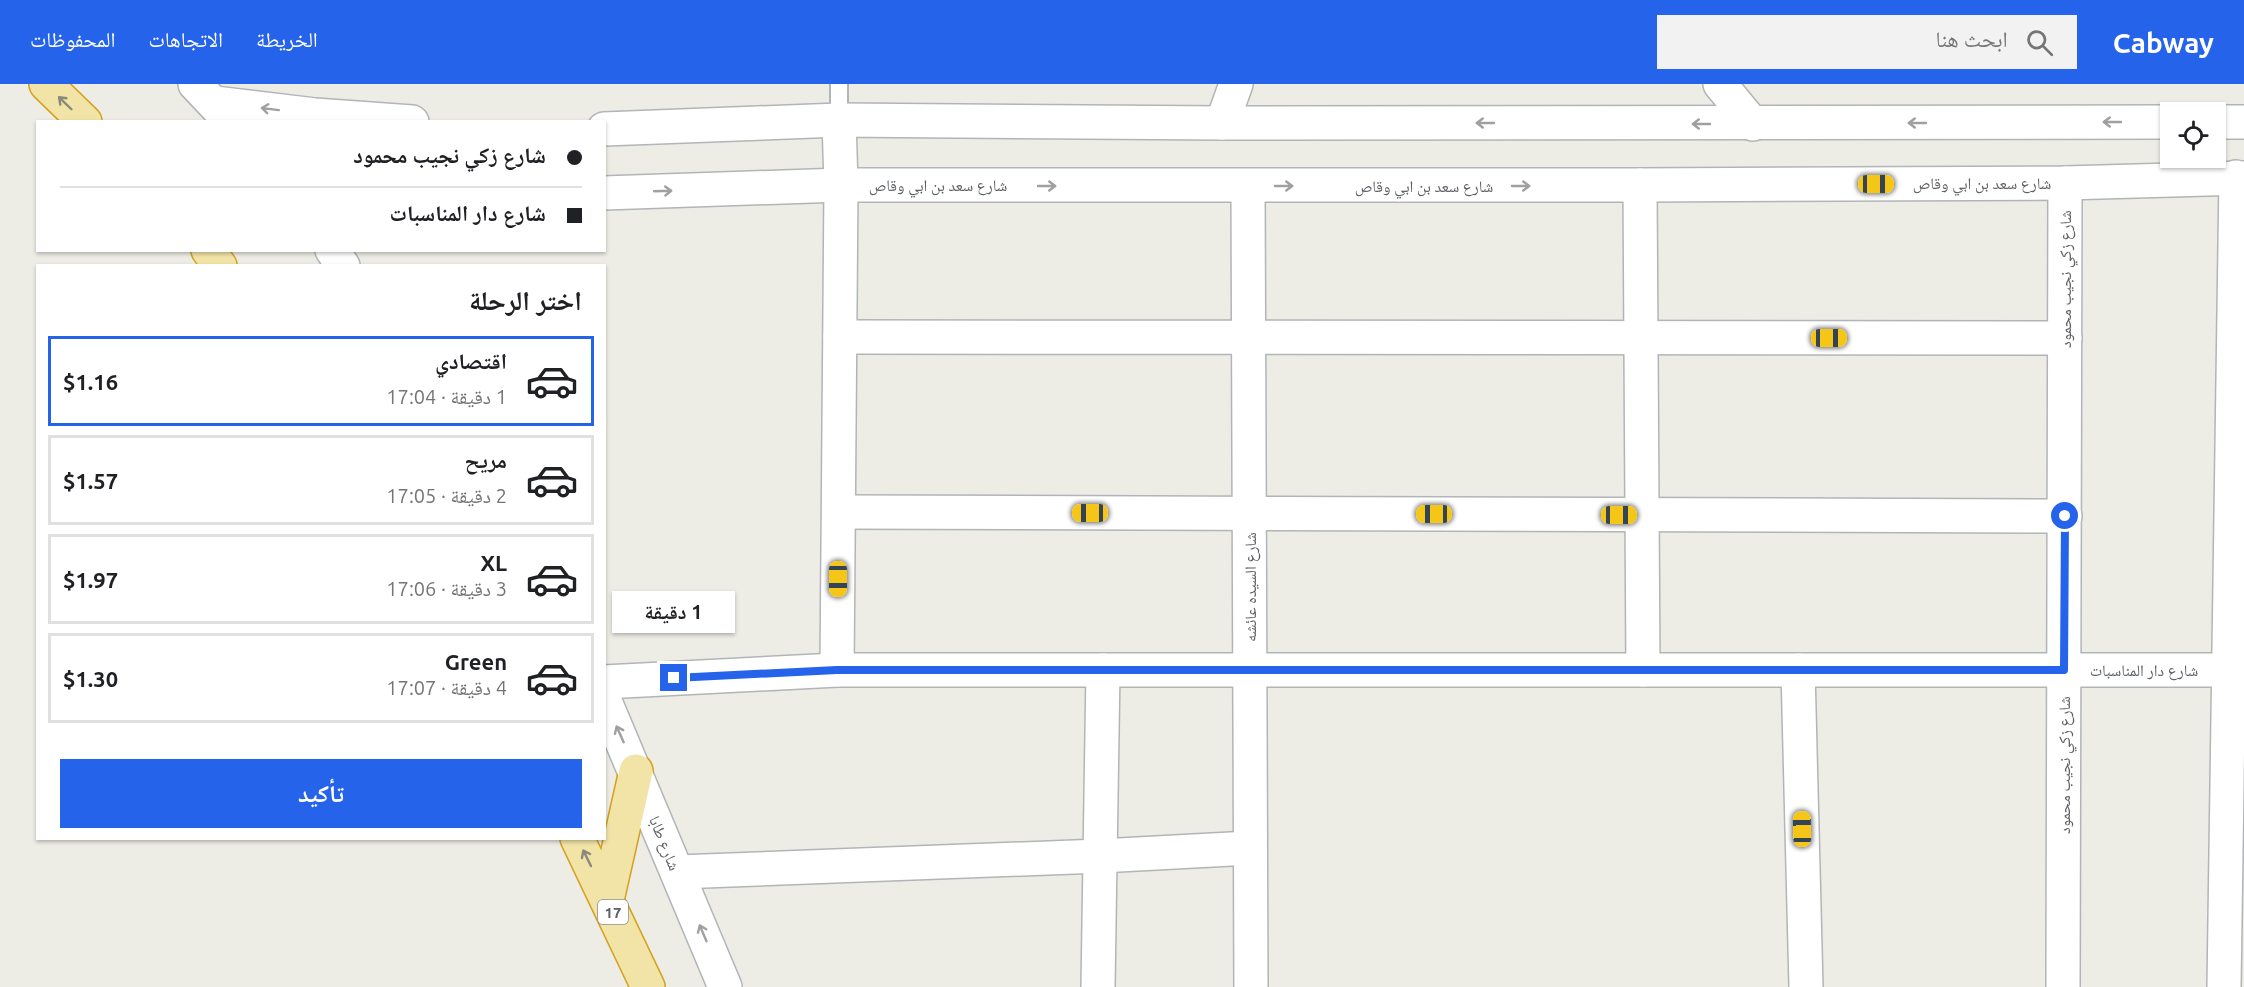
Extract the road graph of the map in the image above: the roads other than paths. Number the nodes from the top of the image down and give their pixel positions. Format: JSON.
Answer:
{"nodes":[{"id":1,"x":46,"y":84,"type":"edge"},
{"id":2,"x":839,"y":84,"type":"edge"},
{"id":3,"x":1236,"y":84,"type":"edge"},
{"id":4,"x":1720,"y":84,"type":"edge"},
{"id":5,"x":208,"y":96,"type":"edge"},
{"id":6,"x":83,"y":120,"type":"edge"},
{"id":7,"x":384,"y":120,"type":"edge"},
{"id":8,"x":839,"y":120,"type":"junction"},
{"id":9,"x":2160,"y":122,"type":"edge"},
{"id":10,"x":2226,"y":122,"type":"edge"},
{"id":11,"x":2244,"y":122,"type":"edge"},
{"id":12,"x":1222,"y":123,"type":"junction"},
{"id":13,"x":1753,"y":124,"type":"junction"},
{"id":14,"x":606,"y":129,"type":"edge"},
{"id":15,"x":2240,"y":177,"type":"edge"},
{"id":16,"x":2065,"y":183,"type":"junction"},
{"id":17,"x":841,"y":185,"type":"junction"},
{"id":18,"x":1640,"y":185,"type":"junction"},
{"id":19,"x":1248,"y":186,"type":"junction"},
{"id":20,"x":606,"y":193,"type":"edge"},
{"id":21,"x":840,"y":337,"type":"junction"},
{"id":22,"x":1249,"y":337,"type":"junction"},
{"id":23,"x":1641,"y":338,"type":"junction"},
{"id":24,"x":2065,"y":339,"type":"junction"},
{"id":25,"x":2238,"y":359,"type":"edge"},
{"id":26,"x":2237,"y":468,"type":"edge"},
{"id":27,"x":839,"y":512,"type":"junction"},
{"id":28,"x":1249,"y":513,"type":"junction"},
{"id":29,"x":1642,"y":515,"type":"junction"},
{"id":30,"x":2065,"y":516,"type":"junction"},
{"id":31,"x":837,"y":670,"type":"junction"},
{"id":32,"x":1103,"y":670,"type":"junction"},
{"id":33,"x":1250,"y":670,"type":"junction"},
{"id":34,"x":1643,"y":670,"type":"junction"},
{"id":35,"x":1798,"y":670,"type":"junction"},
{"id":36,"x":2064,"y":670,"type":"junction"},
{"id":37,"x":2236,"y":670,"type":"edge"},
{"id":38,"x":606,"y":682,"type":"edge"},
{"id":39,"x":606,"y":704,"type":"edge"},
{"id":40,"x":636,"y":771,"type":"junction"},
{"id":41,"x":578,"y":840,"type":"edge"},
{"id":42,"x":1250,"y":848,"type":"junction"},
{"id":43,"x":1100,"y":856,"type":"junction"},
{"id":44,"x":678,"y":872,"type":"junction"},
{"id":45,"x":2234,"y":882,"type":"edge"},
{"id":46,"x":607,"y":900,"type":"junction"},
{"id":47,"x":648,"y":987,"type":"edge"},
{"id":48,"x":725,"y":987,"type":"edge"},
{"id":49,"x":1098,"y":987,"type":"edge"},
{"id":50,"x":1251,"y":987,"type":"edge"},
{"id":51,"x":1806,"y":987,"type":"edge"},
{"id":52,"x":2063,"y":987,"type":"edge"},
{"id":53,"x":2224,"y":987,"type":"edge"}],
"edges":[{"from":6,"to":1,"type":"highway","one_way":true},
{"from":2,"to":8,"type":"lane"},
{"from":3,"to":12,"type":"street"},
{"from":4,"to":13,"type":"street"},
{"from":7,"to":5,"type":"street","one_way":true},
{"from":8,"to":12,"type":"street"},
{"from":8,"to":14,"type":"street"},
{"from":8,"to":17,"type":"street"},
{"from":9,"to":13,"type":"street","one_way":true},
{"from":10,"to":11,"type":"street"},
{"from":13,"to":12,"type":"street","one_way":true},
{"from":15,"to":16,"type":"street","name":"شارع سعد بن ابي وقاص"},
{"from":15,"to":25,"type":"street"},
{"from":16,"to":18,"type":"street","name":"شارع سعد بن ابي وقاص"},
{"from":16,"to":24,"type":"street","name":"شارع زكي نجيب محمود"},
{"from":17,"to":19,"type":"street","name":"شارع سعد بن ابي وقاص","one_way":true},
{"from":20,"to":17,"type":"street","name":"شارع سعد بن ابي وقاص","one_way":true},
{"from":17,"to":21,"type":"street"},
{"from":19,"to":18,"type":"street","name":"شارع سعد بن ابي وقاص","one_way":true},
{"from":18,"to":23,"type":"street"},
{"from":19,"to":22,"type":"street","name":"شارع السيده عائشه"},
{"from":21,"to":22,"type":"street"},
{"from":21,"to":27,"type":"street"},
{"from":22,"to":23,"type":"street"},
{"from":22,"to":28,"type":"street","name":"شارع السيده عائشه"},
{"from":23,"to":24,"type":"street"},
{"from":23,"to":29,"type":"street"},
{"from":24,"to":30,"type":"street","name":"شارع زكي نجيب محمود"},
{"from":25,"to":26,"type":"street"},
{"from":26,"to":37,"type":"street"},
{"from":27,"to":28,"type":"street"},
{"from":27,"to":31,"type":"street"},
{"from":28,"to":29,"type":"street"},
{"from":28,"to":33,"type":"street","name":"شارع السيده عائشه"},
{"from":29,"to":30,"type":"street"},
{"from":29,"to":34,"type":"street"},
{"from":30,"to":36,"type":"street","name":"شارع زكي نجيب محمود"},
{"from":31,"to":32,"type":"street","name":"شارع دار المناسبات"},
{"from":31,"to":38,"type":"street","name":"شارع دار المناسبات"},
{"from":32,"to":33,"type":"street","name":"شارع دار المناسبات"},
{"from":32,"to":43,"type":"street"},
{"from":33,"to":34,"type":"street","name":"شارع دار المناسبات"},
{"from":33,"to":42,"type":"street","name":"شارع السيده عائشه"},
{"from":34,"to":35,"type":"street","name":"شارع دار المناسبات"},
{"from":35,"to":36,"type":"street","name":"شارع دار المناسبات"},
{"from":35,"to":51,"type":"street"},
{"from":36,"to":37,"type":"street","name":"شارع دار المناسبات"},
{"from":36,"to":52,"type":"street","name":"شارع زكي نجيب محمود"},
{"from":37,"to":45,"type":"street"},
{"from":40,"to":39,"type":"street","name":"شارع طابا","one_way":true},
{"from":40,"to":44,"type":"street","name":"شارع طابا"},
{"from":40,"to":46,"type":"highway"},
{"from":46,"to":41,"type":"highway","number":"17","one_way":true},
{"from":42,"to":43,"type":"street"},
{"from":42,"to":50,"type":"street","name":"شارع السيده عائشه"},
{"from":43,"to":44,"type":"street"},
{"from":43,"to":49,"type":"street"},
{"from":48,"to":44,"type":"street","name":"شارع طابا","one_way":true},
{"from":45,"to":53,"type":"street"},
{"from":46,"to":47,"type":"highway","number":"17"}]}
